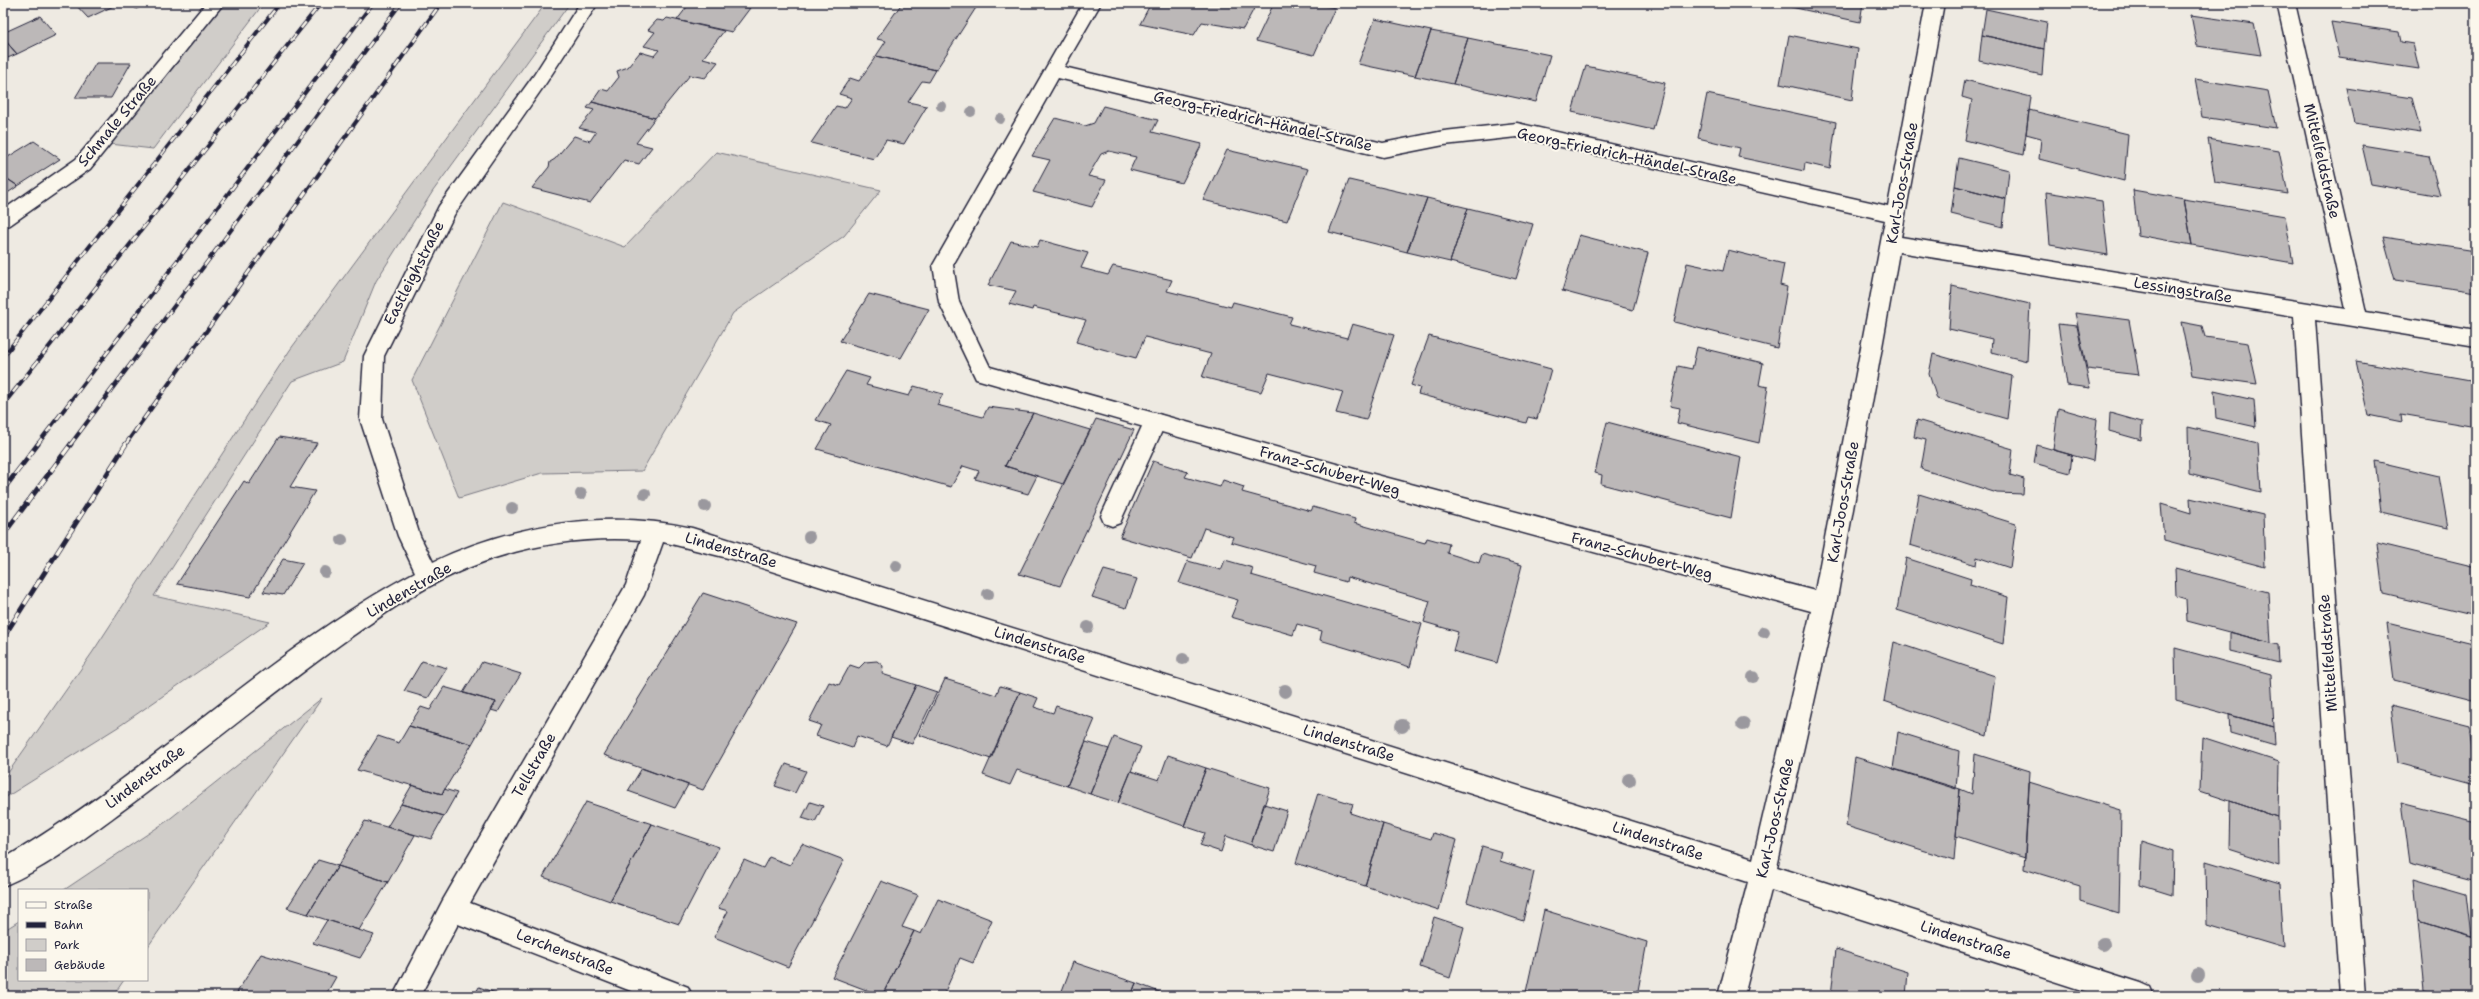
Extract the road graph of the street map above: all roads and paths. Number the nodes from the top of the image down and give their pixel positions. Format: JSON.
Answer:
{"nodes":[{"id":1,"x":215,"y":3,"type":"edge"},
{"id":2,"x":589,"y":3,"type":"edge"},
{"id":3,"x":1092,"y":3,"type":"edge"},
{"id":4,"x":1935,"y":3,"type":"edge"},
{"id":5,"x":2286,"y":3,"type":"edge"},
{"id":6,"x":1054,"y":71,"type":"junction"},
{"id":7,"x":1896,"y":215,"type":"junction"},
{"id":8,"x":3,"y":220,"type":"edge"},
{"id":9,"x":1891,"y":244,"type":"junction"},
{"id":10,"x":2304,"y":310,"type":"junction"},
{"id":11,"x":2358,"y":320,"type":"junction"},
{"id":12,"x":2476,"y":338,"type":"edge"},
{"id":13,"x":1155,"y":422,"type":"junction"},
{"id":14,"x":1112,"y":516,"type":"dead end"},
{"id":15,"x":655,"y":531,"type":"junction"},
{"id":16,"x":428,"y":576,"type":"junction"},
{"id":17,"x":1824,"y":604,"type":"junction"},
{"id":18,"x":3,"y":873,"type":"edge"},
{"id":19,"x":1762,"y":874,"type":"junction"},
{"id":20,"x":452,"y":909,"type":"junction"},
{"id":21,"x":406,"y":996,"type":"edge"},
{"id":22,"x":679,"y":996,"type":"edge"},
{"id":23,"x":1731,"y":996,"type":"edge"},
{"id":24,"x":2141,"y":996,"type":"edge"},
{"id":25,"x":2353,"y":996,"type":"edge"}],
"edges":[{"from":1,"to":8,"type":"street","name":"Schmale Straße"},
{"from":2,"to":16,"type":"street","name":"Eastleighstraße"},
{"from":3,"to":6,"type":"street","name":"Franz-Schubert-Weg"},
{"from":4,"to":7,"type":"street","name":"Karl-Joos-Straße"},
{"from":5,"to":11,"type":"street","name":"Mittelfeldstraße"},
{"from":6,"to":7,"type":"street","name":"Georg-Friedrich-Händel-Straße"},
{"from":6,"to":13,"type":"street","name":"Franz-Schubert-Weg"},
{"from":7,"to":9,"type":"street","name":"Karl-Joos-Straße"},
{"from":9,"to":10,"type":"street","name":"Lessingstraße"},
{"from":9,"to":17,"type":"street","name":"Karl-Joos-Straße"},
{"from":10,"to":11,"type":"street","name":"Lessingstraße"},
{"from":10,"to":25,"type":"street","name":"Mittelfeldstraße"},
{"from":11,"to":12,"type":"street","name":"Lessingstraße"},
{"from":13,"to":14,"type":"street"},
{"from":13,"to":17,"type":"street","name":"Franz-Schubert-Weg"},
{"from":15,"to":16,"type":"street","name":"Lindenstraße"},
{"from":15,"to":19,"type":"street","name":"Lindenstraße"},
{"from":15,"to":20,"type":"street","name":"Tellstraße"},
{"from":16,"to":18,"type":"street","name":"Lindenstraße"},
{"from":17,"to":19,"type":"street","name":"Karl-Joos-Straße"},
{"from":19,"to":23,"type":"street","name":"Karl-Joos-Straße"},
{"from":19,"to":24,"type":"street","name":"Lindenstraße"},
{"from":20,"to":21,"type":"street","name":"Tellstraße"},
{"from":20,"to":22,"type":"street","name":"Lerchenstraße"}]}
